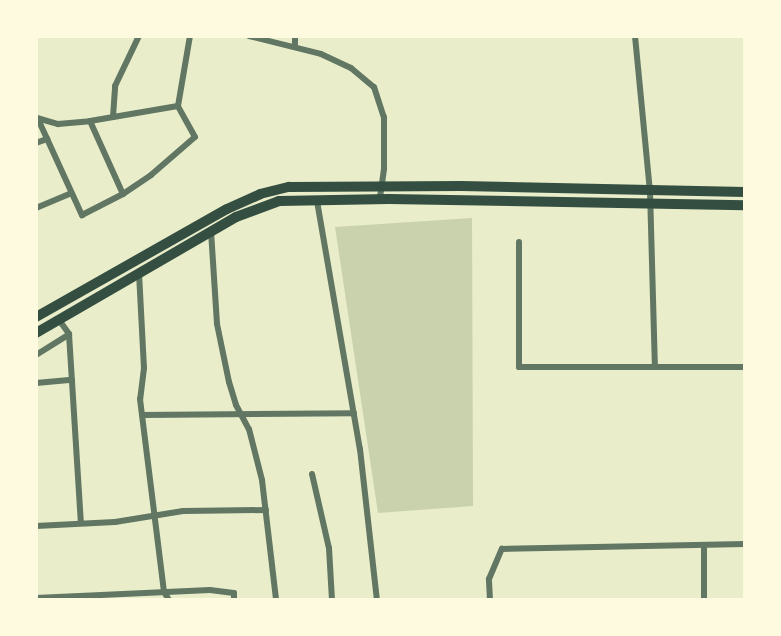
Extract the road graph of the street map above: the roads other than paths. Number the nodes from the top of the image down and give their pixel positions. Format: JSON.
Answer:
{"nodes":[{"id":1,"x":139,"y":36,"type":"edge"},
{"id":2,"x":190,"y":36,"type":"edge"},
{"id":3,"x":249,"y":36,"type":"edge"},
{"id":4,"x":295,"y":36,"type":"edge"},
{"id":5,"x":635,"y":36,"type":"edge"},
{"id":6,"x":271,"y":39,"type":"edge"},
{"id":7,"x":295,"y":47,"type":"junction"},
{"id":8,"x":178,"y":106,"type":"junction"},
{"id":9,"x":113,"y":117,"type":"junction"},
{"id":10,"x":37,"y":118,"type":"edge"},
{"id":11,"x":90,"y":122,"type":"junction"},
{"id":12,"x":47,"y":139,"type":"junction"},
{"id":13,"x":36,"y":143,"type":"edge"},
{"id":14,"x":382,"y":186,"type":"junction"},
{"id":15,"x":650,"y":191,"type":"junction"},
{"id":16,"x":745,"y":192,"type":"edge"},
{"id":17,"x":71,"y":193,"type":"junction"},
{"id":18,"x":123,"y":194,"type":"junction"},
{"id":19,"x":380,"y":199,"type":"junction"},
{"id":20,"x":317,"y":201,"type":"junction"},
{"id":21,"x":650,"y":204,"type":"junction"},
{"id":22,"x":745,"y":205,"type":"edge"},
{"id":23,"x":36,"y":208,"type":"edge"},
{"id":24,"x":211,"y":231,"type":"junction"},
{"id":25,"x":519,"y":242,"type":"dead end"},
{"id":26,"x":139,"y":273,"type":"junction"},
{"id":27,"x":36,"y":317,"type":"edge"},
{"id":28,"x":59,"y":320,"type":"junction"},
{"id":29,"x":36,"y":333,"type":"edge"},
{"id":30,"x":69,"y":334,"type":"junction"},
{"id":31,"x":36,"y":355,"type":"edge"},
{"id":32,"x":655,"y":367,"type":"junction"},
{"id":33,"x":745,"y":367,"type":"edge"},
{"id":34,"x":72,"y":380,"type":"junction"},
{"id":35,"x":36,"y":383,"type":"edge"},
{"id":36,"x":354,"y":413,"type":"junction"},
{"id":37,"x":241,"y":414,"type":"junction"},
{"id":38,"x":142,"y":415,"type":"junction"},
{"id":39,"x":312,"y":474,"type":"dead end"},
{"id":40,"x":266,"y":510,"type":"junction"},
{"id":41,"x":155,"y":516,"type":"junction"},
{"id":42,"x":81,"y":523,"type":"junction"},
{"id":43,"x":36,"y":526,"type":"edge"},
{"id":44,"x":745,"y":544,"type":"edge"},
{"id":45,"x":704,"y":545,"type":"junction"},
{"id":46,"x":165,"y":592,"type":"junction"},
{"id":47,"x":36,"y":597,"type":"edge"},
{"id":48,"x":112,"y":597,"type":"edge"},
{"id":49,"x":169,"y":600,"type":"edge"},
{"id":50,"x":234,"y":600,"type":"edge"},
{"id":51,"x":276,"y":600,"type":"edge"},
{"id":52,"x":332,"y":600,"type":"edge"},
{"id":53,"x":377,"y":600,"type":"edge"},
{"id":54,"x":490,"y":600,"type":"edge"},
{"id":55,"x":704,"y":600,"type":"edge"}],
"edges":[{"from":1,"to":9,"type":"street"},
{"from":2,"to":8,"type":"street"},
{"from":3,"to":6,"type":"street"},
{"from":4,"to":7,"type":"street"},
{"from":5,"to":15,"type":"street"},
{"from":6,"to":7,"type":"street"},
{"from":7,"to":14,"type":"street"},
{"from":8,"to":9,"type":"street"},
{"from":8,"to":18,"type":"street"},
{"from":9,"to":11,"type":"street"},
{"from":10,"to":11,"type":"street"},
{"from":10,"to":12,"type":"street"},
{"from":11,"to":18,"type":"street"},
{"from":12,"to":13,"type":"street"},
{"from":12,"to":17,"type":"street"},
{"from":14,"to":15,"type":"main road"},
{"from":14,"to":19,"type":"street"},
{"from":14,"to":27,"type":"main road"},
{"from":15,"to":16,"type":"main road"},
{"from":15,"to":21,"type":"street"},
{"from":17,"to":18,"type":"street"},
{"from":17,"to":23,"type":"street"},
{"from":19,"to":20,"type":"main road"},
{"from":19,"to":21,"type":"main road"},
{"from":20,"to":24,"type":"main road"},
{"from":20,"to":36,"type":"street"},
{"from":21,"to":22,"type":"main road"},
{"from":21,"to":32,"type":"street"},
{"from":24,"to":26,"type":"main road"},
{"from":24,"to":37,"type":"street"},
{"from":25,"to":32,"type":"street"},
{"from":26,"to":28,"type":"main road"},
{"from":26,"to":38,"type":"street"},
{"from":28,"to":29,"type":"main road"},
{"from":28,"to":30,"type":"street"},
{"from":30,"to":31,"type":"street"},
{"from":30,"to":34,"type":"street"},
{"from":32,"to":33,"type":"street"},
{"from":34,"to":35,"type":"street"},
{"from":34,"to":42,"type":"street"},
{"from":36,"to":37,"type":"street"},
{"from":36,"to":53,"type":"street"},
{"from":37,"to":38,"type":"street"},
{"from":37,"to":40,"type":"street"},
{"from":38,"to":41,"type":"street"},
{"from":39,"to":52,"type":"street"},
{"from":40,"to":41,"type":"street"},
{"from":40,"to":51,"type":"street"},
{"from":41,"to":42,"type":"street"},
{"from":41,"to":46,"type":"street"},
{"from":42,"to":43,"type":"street"},
{"from":44,"to":45,"type":"street"},
{"from":45,"to":54,"type":"street"},
{"from":45,"to":55,"type":"street"},
{"from":46,"to":48,"type":"street"},
{"from":46,"to":49,"type":"street"},
{"from":46,"to":50,"type":"street"},
{"from":47,"to":48,"type":"street"}]}
